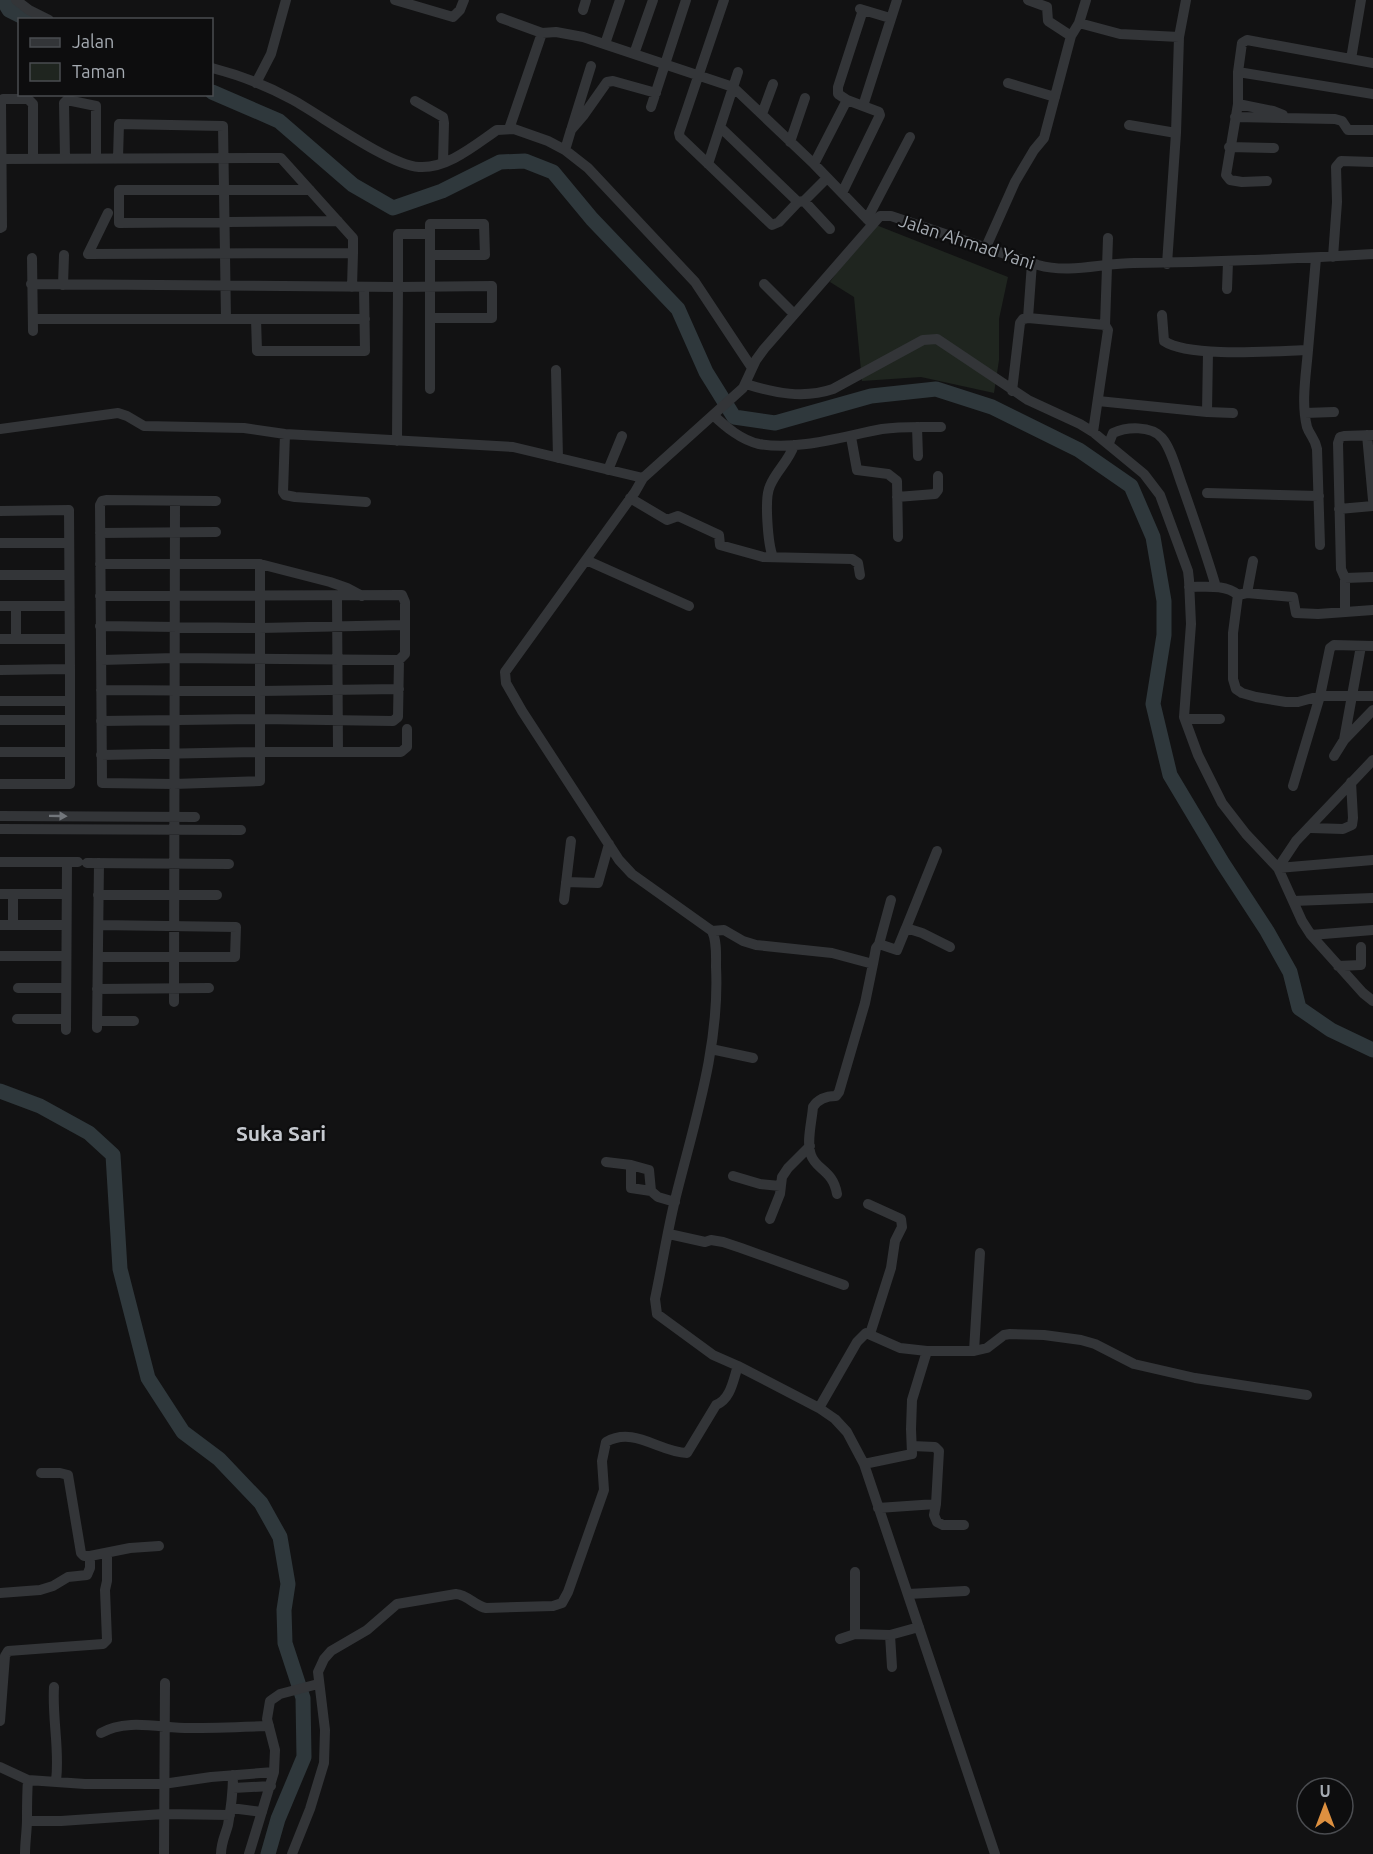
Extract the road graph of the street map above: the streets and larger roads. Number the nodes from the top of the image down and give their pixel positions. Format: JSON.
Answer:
{"nodes":[{"id":1,"x":16,"y":0,"type":"edge"},
{"id":2,"x":286,"y":0,"type":"edge"},
{"id":3,"x":395,"y":0,"type":"edge"},
{"id":4,"x":464,"y":0,"type":"edge"},
{"id":5,"x":620,"y":0,"type":"edge"},
{"id":6,"x":653,"y":0,"type":"edge"},
{"id":7,"x":686,"y":0,"type":"edge"},
{"id":8,"x":724,"y":0,"type":"edge"},
{"id":9,"x":897,"y":0,"type":"edge"},
{"id":10,"x":1028,"y":0,"type":"edge"},
{"id":11,"x":1086,"y":0,"type":"edge"},
{"id":12,"x":1186,"y":0,"type":"edge"},
{"id":13,"x":1364,"y":0,"type":"edge"},
{"id":14,"x":1373,"y":2,"type":"edge"},
{"id":15,"x":45,"y":18,"type":"edge"},
{"id":16,"x":501,"y":18,"type":"dead end"},
{"id":17,"x":890,"y":18,"type":"junction"},
{"id":18,"x":1079,"y":23,"type":"junction"},
{"id":19,"x":542,"y":33,"type":"junction"},
{"id":20,"x":1071,"y":36,"type":"junction"},
{"id":21,"x":1179,"y":37,"type":"junction"},
{"id":22,"x":605,"y":44,"type":"junction"},
{"id":23,"x":634,"y":54,"type":"junction"},
{"id":24,"x":1351,"y":59,"type":"junction"},
{"id":25,"x":1373,"y":63,"type":"edge"},
{"id":26,"x":665,"y":64,"type":"junction"},
{"id":27,"x":213,"y":68,"type":"edge"},
{"id":28,"x":738,"y":72,"type":"dead end"},
{"id":29,"x":1238,"y":72,"type":"junction"},
{"id":30,"x":698,"y":74,"type":"junction"},
{"id":31,"x":608,"y":81,"type":"junction"},
{"id":32,"x":1008,"y":82,"type":"dead end"},
{"id":33,"x":256,"y":83,"type":"junction"},
{"id":34,"x":773,"y":84,"type":"dead end"},
{"id":35,"x":733,"y":87,"type":"junction"},
{"id":36,"x":656,"y":93,"type":"junction"},
{"id":37,"x":1373,"y":94,"type":"edge"},
{"id":38,"x":1055,"y":97,"type":"junction"},
{"id":39,"x":805,"y":98,"type":"dead end"},
{"id":40,"x":847,"y":100,"type":"junction"},
{"id":41,"x":415,"y":101,"type":"dead end"},
{"id":42,"x":1238,"y":104,"type":"junction"},
{"id":43,"x":863,"y":105,"type":"junction"},
{"id":44,"x":651,"y":107,"type":"dead end"},
{"id":45,"x":762,"y":114,"type":"junction"},
{"id":46,"x":1234,"y":117,"type":"junction"},
{"id":47,"x":1289,"y":118,"type":"junction"},
{"id":48,"x":1129,"y":125,"type":"dead end"},
{"id":49,"x":720,"y":127,"type":"junction"},
{"id":50,"x":509,"y":129,"type":"junction"},
{"id":51,"x":571,"y":130,"type":"junction"},
{"id":52,"x":1373,"y":130,"type":"edge"},
{"id":53,"x":1176,"y":133,"type":"junction"},
{"id":54,"x":909,"y":137,"type":"dead end"},
{"id":55,"x":790,"y":142,"type":"junction"},
{"id":56,"x":1229,"y":147,"type":"junction"},
{"id":57,"x":1274,"y":148,"type":"dead end"},
{"id":58,"x":565,"y":150,"type":"junction"},
{"id":59,"x":225,"y":157,"type":"junction"},
{"id":60,"x":65,"y":158,"type":"junction"},
{"id":61,"x":96,"y":158,"type":"junction"},
{"id":62,"x":118,"y":158,"type":"junction"},
{"id":63,"x":0,"y":159,"type":"edge"},
{"id":64,"x":33,"y":159,"type":"junction"},
{"id":65,"x":1373,"y":162,"type":"edge"},
{"id":66,"x":443,"y":163,"type":"junction"},
{"id":67,"x":708,"y":164,"type":"junction"},
{"id":68,"x":814,"y":164,"type":"junction"},
{"id":69,"x":0,"y":166,"type":"edge"},
{"id":70,"x":826,"y":179,"type":"junction"},
{"id":71,"x":1267,"y":181,"type":"dead end"},
{"id":72,"x":225,"y":190,"type":"junction"},
{"id":73,"x":310,"y":190,"type":"junction"},
{"id":74,"x":842,"y":192,"type":"junction"},
{"id":75,"x":1,"y":198,"type":"edge"},
{"id":76,"x":801,"y":202,"type":"junction"},
{"id":77,"x":108,"y":213,"type":"dead end"},
{"id":78,"x":338,"y":221,"type":"junction"},
{"id":79,"x":869,"y":221,"type":"junction"},
{"id":80,"x":226,"y":222,"type":"junction"},
{"id":81,"x":0,"y":228,"type":"edge"},
{"id":82,"x":830,"y":229,"type":"dead end"},
{"id":83,"x":430,"y":234,"type":"junction"},
{"id":84,"x":1108,"y":238,"type":"dead end"},
{"id":85,"x":986,"y":247,"type":"junction"},
{"id":86,"x":353,"y":253,"type":"junction"},
{"id":87,"x":226,"y":254,"type":"junction"},
{"id":88,"x":1373,"y":254,"type":"edge"},
{"id":89,"x":64,"y":255,"type":"dead end"},
{"id":90,"x":430,"y":255,"type":"junction"},
{"id":91,"x":1333,"y":257,"type":"junction"},
{"id":92,"x":32,"y":258,"type":"dead end"},
{"id":93,"x":1316,"y":258,"type":"junction"},
{"id":94,"x":1228,"y":262,"type":"junction"},
{"id":95,"x":1032,"y":263,"type":"junction"},
{"id":96,"x":1106,"y":264,"type":"junction"},
{"id":97,"x":1167,"y":264,"type":"junction"},
{"id":98,"x":31,"y":284,"type":"junction"},
{"id":99,"x":764,"y":284,"type":"dead end"},
{"id":100,"x":63,"y":285,"type":"junction"},
{"id":101,"x":225,"y":286,"type":"junction"},
{"id":102,"x":430,"y":286,"type":"junction"},
{"id":103,"x":358,"y":287,"type":"junction"},
{"id":104,"x":398,"y":287,"type":"junction"},
{"id":105,"x":1227,"y":289,"type":"dead end"},
{"id":106,"x":794,"y":314,"type":"junction"},
{"id":107,"x":1162,"y":315,"type":"dead end"},
{"id":108,"x":430,"y":318,"type":"junction"},
{"id":109,"x":1028,"y":318,"type":"junction"},
{"id":110,"x":226,"y":319,"type":"junction"},
{"id":111,"x":256,"y":319,"type":"junction"},
{"id":112,"x":365,"y":319,"type":"junction"},
{"id":113,"x":1105,"y":326,"type":"junction"},
{"id":114,"x":1308,"y":350,"type":"junction"},
{"id":115,"x":1208,"y":352,"type":"junction"},
{"id":116,"x":752,"y":368,"type":"junction"},
{"id":117,"x":556,"y":370,"type":"dead end"},
{"id":118,"x":744,"y":386,"type":"junction"},
{"id":119,"x":430,"y":388,"type":"dead end"},
{"id":120,"x":1012,"y":391,"type":"junction"},
{"id":121,"x":1098,"y":401,"type":"junction"},
{"id":122,"x":716,"y":412,"type":"junction"},
{"id":123,"x":1207,"y":412,"type":"junction"},
{"id":124,"x":1334,"y":412,"type":"dead end"},
{"id":125,"x":1233,"y":413,"type":"dead end"},
{"id":126,"x":1305,"y":413,"type":"junction"},
{"id":127,"x":917,"y":427,"type":"junction"},
{"id":128,"x":941,"y":427,"type":"dead end"},
{"id":129,"x":0,"y":429,"type":"edge"},
{"id":130,"x":1093,"y":432,"type":"junction"},
{"id":131,"x":285,"y":434,"type":"junction"},
{"id":132,"x":1370,"y":435,"type":"edge"},
{"id":133,"x":622,"y":436,"type":"dead end"},
{"id":134,"x":851,"y":436,"type":"junction"},
{"id":135,"x":397,"y":441,"type":"junction"},
{"id":136,"x":1109,"y":444,"type":"junction"},
{"id":137,"x":794,"y":445,"type":"junction"},
{"id":138,"x":918,"y":456,"type":"dead end"},
{"id":139,"x":558,"y":458,"type":"junction"},
{"id":140,"x":608,"y":470,"type":"junction"},
{"id":141,"x":938,"y":476,"type":"dead end"},
{"id":142,"x":642,"y":478,"type":"junction"},
{"id":143,"x":1207,"y":493,"type":"dead end"},
{"id":144,"x":1319,"y":496,"type":"junction"},
{"id":145,"x":630,"y":498,"type":"junction"},
{"id":146,"x":897,"y":498,"type":"junction"},
{"id":147,"x":1373,"y":500,"type":"edge"},
{"id":148,"x":175,"y":501,"type":"junction"},
{"id":149,"x":216,"y":501,"type":"dead end"},
{"id":150,"x":366,"y":502,"type":"dead end"},
{"id":151,"x":1373,"y":506,"type":"edge"},
{"id":152,"x":1339,"y":509,"type":"junction"},
{"id":153,"x":0,"y":511,"type":"edge"},
{"id":154,"x":216,"y":532,"type":"dead end"},
{"id":155,"x":100,"y":533,"type":"junction"},
{"id":156,"x":175,"y":533,"type":"junction"},
{"id":157,"x":898,"y":537,"type":"dead end"},
{"id":158,"x":0,"y":543,"type":"edge"},
{"id":159,"x":69,"y":543,"type":"junction"},
{"id":160,"x":1320,"y":545,"type":"dead end"},
{"id":161,"x":773,"y":557,"type":"junction"},
{"id":162,"x":586,"y":560,"type":"junction"},
{"id":163,"x":1253,"y":561,"type":"dead end"},
{"id":164,"x":175,"y":563,"type":"junction"},
{"id":165,"x":100,"y":564,"type":"junction"},
{"id":166,"x":260,"y":564,"type":"junction"},
{"id":167,"x":0,"y":575,"type":"edge"},
{"id":168,"x":69,"y":575,"type":"junction"},
{"id":169,"x":860,"y":575,"type":"dead end"},
{"id":170,"x":1373,"y":577,"type":"edge"},
{"id":171,"x":1345,"y":578,"type":"junction"},
{"id":172,"x":1189,"y":587,"type":"junction"},
{"id":173,"x":1216,"y":587,"type":"junction"},
{"id":174,"x":1243,"y":594,"type":"junction"},
{"id":175,"x":100,"y":596,"type":"junction"},
{"id":176,"x":262,"y":596,"type":"junction"},
{"id":177,"x":362,"y":596,"type":"junction"},
{"id":178,"x":175,"y":597,"type":"junction"},
{"id":179,"x":337,"y":597,"type":"junction"},
{"id":180,"x":0,"y":606,"type":"edge"},
{"id":181,"x":16,"y":606,"type":"junction"},
{"id":182,"x":69,"y":606,"type":"junction"},
{"id":183,"x":688,"y":606,"type":"dead end"},
{"id":184,"x":1373,"y":610,"type":"edge"},
{"id":185,"x":1345,"y":612,"type":"junction"},
{"id":186,"x":405,"y":625,"type":"junction"},
{"id":187,"x":100,"y":626,"type":"junction"},
{"id":188,"x":175,"y":627,"type":"junction"},
{"id":189,"x":337,"y":627,"type":"junction"},
{"id":190,"x":260,"y":628,"type":"junction"},
{"id":191,"x":0,"y":639,"type":"edge"},
{"id":192,"x":16,"y":639,"type":"junction"},
{"id":193,"x":69,"y":639,"type":"junction"},
{"id":194,"x":1361,"y":646,"type":"junction"},
{"id":195,"x":1373,"y":646,"type":"edge"},
{"id":196,"x":175,"y":658,"type":"junction"},
{"id":197,"x":260,"y":658,"type":"junction"},
{"id":198,"x":337,"y":658,"type":"junction"},
{"id":199,"x":101,"y":660,"type":"junction"},
{"id":200,"x":399,"y":660,"type":"junction"},
{"id":201,"x":70,"y":669,"type":"junction"},
{"id":202,"x":0,"y":670,"type":"edge"},
{"id":203,"x":399,"y":689,"type":"junction"},
{"id":204,"x":101,"y":690,"type":"junction"},
{"id":205,"x":175,"y":690,"type":"junction"},
{"id":206,"x":337,"y":690,"type":"junction"},
{"id":207,"x":260,"y":691,"type":"junction"},
{"id":208,"x":1320,"y":696,"type":"junction"},
{"id":209,"x":1373,"y":696,"type":"edge"},
{"id":210,"x":1352,"y":697,"type":"junction"},
{"id":211,"x":0,"y":701,"type":"edge"},
{"id":212,"x":70,"y":701,"type":"junction"},
{"id":213,"x":1373,"y":710,"type":"edge"},
{"id":214,"x":261,"y":719,"type":"junction"},
{"id":215,"x":1185,"y":719,"type":"junction"},
{"id":216,"x":1220,"y":719,"type":"dead end"},
{"id":217,"x":0,"y":720,"type":"edge"},
{"id":218,"x":70,"y":720,"type":"junction"},
{"id":219,"x":175,"y":720,"type":"junction"},
{"id":220,"x":101,"y":721,"type":"junction"},
{"id":221,"x":337,"y":721,"type":"junction"},
{"id":222,"x":407,"y":729,"type":"dead end"},
{"id":223,"x":1344,"y":740,"type":"junction"},
{"id":224,"x":0,"y":752,"type":"edge"},
{"id":225,"x":70,"y":752,"type":"junction"},
{"id":226,"x":260,"y":752,"type":"junction"},
{"id":227,"x":338,"y":752,"type":"junction"},
{"id":228,"x":174,"y":753,"type":"junction"},
{"id":229,"x":101,"y":755,"type":"junction"},
{"id":230,"x":1335,"y":756,"type":"dead end"},
{"id":231,"x":1373,"y":760,"type":"edge"},
{"id":232,"x":1351,"y":782,"type":"junction"},
{"id":233,"x":0,"y":784,"type":"edge"},
{"id":234,"x":174,"y":784,"type":"junction"},
{"id":235,"x":1293,"y":786,"type":"dead end"},
{"id":236,"x":0,"y":816,"type":"edge"},
{"id":237,"x":195,"y":817,"type":"dead end"},
{"id":238,"x":174,"y":818,"type":"junction"},
{"id":239,"x":1311,"y":828,"type":"junction"},
{"id":240,"x":0,"y":829,"type":"edge"},
{"id":241,"x":174,"y":830,"type":"junction"},
{"id":242,"x":242,"y":830,"type":"dead end"},
{"id":243,"x":571,"y":841,"type":"dead end"},
{"id":244,"x":609,"y":844,"type":"junction"},
{"id":245,"x":938,"y":851,"type":"dead end"},
{"id":246,"x":1373,"y":861,"type":"edge"},
{"id":247,"x":0,"y":862,"type":"edge"},
{"id":248,"x":83,"y":863,"type":"junction"},
{"id":249,"x":174,"y":864,"type":"junction"},
{"id":250,"x":229,"y":864,"type":"dead end"},
{"id":251,"x":1278,"y":868,"type":"junction"},
{"id":252,"x":566,"y":882,"type":"junction"},
{"id":253,"x":0,"y":894,"type":"edge"},
{"id":254,"x":13,"y":894,"type":"junction"},
{"id":255,"x":66,"y":894,"type":"junction"},
{"id":256,"x":98,"y":895,"type":"junction"},
{"id":257,"x":174,"y":895,"type":"junction"},
{"id":258,"x":217,"y":895,"type":"dead end"},
{"id":259,"x":1373,"y":898,"type":"edge"},
{"id":260,"x":564,"y":900,"type":"dead end"},
{"id":261,"x":891,"y":900,"type":"dead end"},
{"id":262,"x":1293,"y":901,"type":"junction"},
{"id":263,"x":0,"y":925,"type":"edge"},
{"id":264,"x":13,"y":925,"type":"junction"},
{"id":265,"x":66,"y":925,"type":"junction"},
{"id":266,"x":99,"y":925,"type":"junction"},
{"id":267,"x":174,"y":926,"type":"junction"},
{"id":268,"x":906,"y":928,"type":"junction"},
{"id":269,"x":1373,"y":930,"type":"edge"},
{"id":270,"x":712,"y":931,"type":"junction"},
{"id":271,"x":1311,"y":935,"type":"junction"},
{"id":272,"x":879,"y":944,"type":"junction"},
{"id":273,"x":950,"y":947,"type":"dead end"},
{"id":274,"x":1360,"y":947,"type":"dead end"},
{"id":275,"x":0,"y":956,"type":"edge"},
{"id":276,"x":66,"y":956,"type":"junction"},
{"id":277,"x":98,"y":957,"type":"junction"},
{"id":278,"x":174,"y":957,"type":"junction"},
{"id":279,"x":873,"y":963,"type":"junction"},
{"id":280,"x":1338,"y":966,"type":"junction"},
{"id":281,"x":18,"y":988,"type":"dead end"},
{"id":282,"x":66,"y":988,"type":"junction"},
{"id":283,"x":209,"y":988,"type":"dead end"},
{"id":284,"x":97,"y":989,"type":"junction"},
{"id":285,"x":174,"y":989,"type":"junction"},
{"id":286,"x":1373,"y":1001,"type":"edge"},
{"id":287,"x":174,"y":1002,"type":"dead end"},
{"id":288,"x":17,"y":1018,"type":"dead end"},
{"id":289,"x":134,"y":1021,"type":"dead end"},
{"id":290,"x":711,"y":1049,"type":"junction"},
{"id":291,"x":753,"y":1058,"type":"dead end"},
{"id":292,"x":810,"y":1146,"type":"junction"},
{"id":293,"x":606,"y":1162,"type":"dead end"},
{"id":294,"x":631,"y":1165,"type":"junction"},
{"id":295,"x":733,"y":1176,"type":"dead end"},
{"id":296,"x":780,"y":1186,"type":"junction"},
{"id":297,"x":651,"y":1191,"type":"junction"},
{"id":298,"x":837,"y":1194,"type":"dead end"},
{"id":299,"x":675,"y":1202,"type":"junction"},
{"id":300,"x":868,"y":1204,"type":"dead end"},
{"id":301,"x":770,"y":1219,"type":"dead end"},
{"id":302,"x":669,"y":1234,"type":"junction"},
{"id":303,"x":980,"y":1253,"type":"dead end"},
{"id":304,"x":844,"y":1285,"type":"dead end"},
{"id":305,"x":870,"y":1334,"type":"junction"},
{"id":306,"x":927,"y":1351,"type":"junction"},
{"id":307,"x":974,"y":1351,"type":"junction"},
{"id":308,"x":738,"y":1365,"type":"junction"},
{"id":309,"x":1307,"y":1395,"type":"dead end"},
{"id":310,"x":819,"y":1408,"type":"junction"},
{"id":311,"x":912,"y":1446,"type":"junction"},
{"id":312,"x":864,"y":1464,"type":"junction"},
{"id":313,"x":41,"y":1473,"type":"dead end"},
{"id":314,"x":936,"y":1504,"type":"junction"},
{"id":315,"x":878,"y":1508,"type":"junction"},
{"id":316,"x":964,"y":1525,"type":"dead end"},
{"id":317,"x":159,"y":1546,"type":"dead end"},
{"id":318,"x":107,"y":1553,"type":"junction"},
{"id":319,"x":90,"y":1556,"type":"junction"},
{"id":320,"x":855,"y":1572,"type":"dead end"},
{"id":321,"x":965,"y":1591,"type":"dead end"},
{"id":322,"x":0,"y":1593,"type":"edge"},
{"id":323,"x":908,"y":1594,"type":"junction"},
{"id":324,"x":919,"y":1626,"type":"junction"},
{"id":325,"x":855,"y":1634,"type":"junction"},
{"id":326,"x":890,"y":1635,"type":"junction"},
{"id":327,"x":840,"y":1639,"type":"dead end"},
{"id":328,"x":892,"y":1667,"type":"dead end"},
{"id":329,"x":165,"y":1683,"type":"dead end"},
{"id":330,"x":314,"y":1685,"type":"junction"},
{"id":331,"x":54,"y":1687,"type":"dead end"},
{"id":332,"x":0,"y":1721,"type":"edge"},
{"id":333,"x":269,"y":1726,"type":"junction"},
{"id":334,"x":164,"y":1728,"type":"junction"},
{"id":335,"x":101,"y":1733,"type":"dead end"},
{"id":336,"x":0,"y":1767,"type":"edge"},
{"id":337,"x":274,"y":1772,"type":"junction"},
{"id":338,"x":233,"y":1775,"type":"junction"},
{"id":339,"x":28,"y":1780,"type":"junction"},
{"id":340,"x":56,"y":1781,"type":"junction"},
{"id":341,"x":164,"y":1784,"type":"junction"},
{"id":342,"x":271,"y":1786,"type":"junction"},
{"id":343,"x":233,"y":1788,"type":"junction"},
{"id":344,"x":230,"y":1811,"type":"junction"},
{"id":345,"x":262,"y":1812,"type":"junction"},
{"id":346,"x":163,"y":1814,"type":"junction"},
{"id":347,"x":27,"y":1821,"type":"junction"},
{"id":348,"x":25,"y":1854,"type":"edge"},
{"id":349,"x":164,"y":1854,"type":"edge"},
{"id":350,"x":221,"y":1854,"type":"edge"},
{"id":351,"x":249,"y":1854,"type":"edge"},
{"id":352,"x":292,"y":1854,"type":"edge"},
{"id":353,"x":995,"y":1854,"type":"edge"}],
"edges":[{"from":1,"to":15,"type":"street"},
{"from":2,"to":33,"type":"street"},
{"from":3,"to":4,"type":"street"},
{"from":5,"to":22,"type":"street"},
{"from":6,"to":23,"type":"street"},
{"from":7,"to":26,"type":"street"},
{"from":8,"to":30,"type":"street"},
{"from":9,"to":17,"type":"street"},
{"from":10,"to":20,"type":"street"},
{"from":11,"to":18,"type":"street"},
{"from":12,"to":21,"type":"street"},
{"from":13,"to":14,"type":"street"},
{"from":13,"to":24,"type":"street"},
{"from":16,"to":19,"type":"street"},
{"from":17,"to":40,"type":"street"},
{"from":17,"to":43,"type":"street"},
{"from":18,"to":20,"type":"street"},
{"from":18,"to":21,"type":"street"},
{"from":19,"to":22,"type":"street"},
{"from":19,"to":50,"type":"street"},
{"from":20,"to":38,"type":"street"},
{"from":21,"to":53,"type":"street"},
{"from":22,"to":23,"type":"street"},
{"from":23,"to":26,"type":"street"},
{"from":24,"to":25,"type":"street"},
{"from":24,"to":29,"type":"street"},
{"from":26,"to":30,"type":"street"},
{"from":26,"to":36,"type":"street"},
{"from":27,"to":33,"type":"street"},
{"from":28,"to":35,"type":"street"},
{"from":29,"to":37,"type":"street"},
{"from":29,"to":42,"type":"street"},
{"from":30,"to":35,"type":"street"},
{"from":30,"to":67,"type":"street"},
{"from":31,"to":36,"type":"street"},
{"from":31,"to":51,"type":"street"},
{"from":31,"to":51,"type":"street"},
{"from":32,"to":38,"type":"street"},
{"from":33,"to":66,"type":"street"},
{"from":34,"to":45,"type":"street"},
{"from":35,"to":45,"type":"street"},
{"from":35,"to":49,"type":"street"},
{"from":36,"to":44,"type":"street"},
{"from":38,"to":85,"type":"street"},
{"from":39,"to":55,"type":"street"},
{"from":40,"to":43,"type":"street"},
{"from":40,"to":68,"type":"street"},
{"from":41,"to":66,"type":"street"},
{"from":42,"to":46,"type":"street"},
{"from":42,"to":47,"type":"street"},
{"from":43,"to":74,"type":"street"},
{"from":45,"to":55,"type":"street"},
{"from":46,"to":47,"type":"street"},
{"from":46,"to":56,"type":"street"},
{"from":47,"to":52,"type":"street"},
{"from":48,"to":53,"type":"street"},
{"from":49,"to":67,"type":"street"},
{"from":49,"to":76,"type":"street"},
{"from":50,"to":58,"type":"street"},
{"from":50,"to":66,"type":"street"},
{"from":51,"to":58,"type":"street"},
{"from":53,"to":97,"type":"street"},
{"from":54,"to":79,"type":"street"},
{"from":55,"to":68,"type":"street"},
{"from":56,"to":57,"type":"street"},
{"from":56,"to":71,"type":"street"},
{"from":58,"to":116,"type":"street"},
{"from":59,"to":62,"type":"street"},
{"from":59,"to":62,"type":"street"},
{"from":59,"to":72,"type":"street"},
{"from":59,"to":73,"type":"street"},
{"from":60,"to":61,"type":"street"},
{"from":60,"to":61,"type":"street"},
{"from":60,"to":64,"type":"street"},
{"from":61,"to":62,"type":"street"},
{"from":63,"to":64,"type":"street"},
{"from":63,"to":64,"type":"street"},
{"from":63,"to":69,"type":"street"},
{"from":65,"to":91,"type":"street"},
{"from":67,"to":76,"type":"street"},
{"from":68,"to":70,"type":"street"},
{"from":69,"to":75,"type":"street"},
{"from":70,"to":74,"type":"street"},
{"from":70,"to":76,"type":"street"},
{"from":72,"to":73,"type":"street"},
{"from":72,"to":80,"type":"street"},
{"from":72,"to":80,"type":"street"},
{"from":73,"to":78,"type":"street"},
{"from":74,"to":79,"type":"street"},
{"from":75,"to":81,"type":"street"},
{"from":76,"to":82,"type":"street"},
{"from":77,"to":87,"type":"street"},
{"from":78,"to":80,"type":"street"},
{"from":78,"to":86,"type":"street"},
{"from":79,"to":85,"type":"street","name":"Jalan Ahmad Yani"},
{"from":79,"to":106,"type":"street","name":"Jalan Ahmad Yani"},
{"from":80,"to":87,"type":"street"},
{"from":83,"to":90,"type":"street"},
{"from":83,"to":90,"type":"street"},
{"from":83,"to":104,"type":"street"},
{"from":84,"to":96,"type":"street"},
{"from":85,"to":95,"type":"street","name":"Jalan Ahmad Yani"},
{"from":86,"to":87,"type":"street"},
{"from":86,"to":103,"type":"street"},
{"from":87,"to":101,"type":"street"},
{"from":88,"to":91,"type":"street","name":"Jalan Ahmad Yani"},
{"from":89,"to":100,"type":"street"},
{"from":90,"to":102,"type":"street"},
{"from":91,"to":93,"type":"street","name":"Jalan Ahmad Yani"},
{"from":92,"to":98,"type":"street"},
{"from":93,"to":94,"type":"street","name":"Jalan Ahmad Yani"},
{"from":93,"to":114,"type":"street"},
{"from":94,"to":97,"type":"street","name":"Jalan Ahmad Yani"},
{"from":94,"to":105,"type":"street"},
{"from":95,"to":96,"type":"street","name":"Jalan Ahmad Yani"},
{"from":95,"to":109,"type":"street"},
{"from":96,"to":97,"type":"street","name":"Jalan Ahmad Yani"},
{"from":96,"to":113,"type":"street"},
{"from":98,"to":100,"type":"street"},
{"from":98,"to":110,"type":"street"},
{"from":99,"to":106,"type":"street"},
{"from":100,"to":101,"type":"street"},
{"from":101,"to":103,"type":"street"},
{"from":101,"to":110,"type":"street"},
{"from":102,"to":104,"type":"street"},
{"from":102,"to":108,"type":"street"},
{"from":102,"to":108,"type":"street"},
{"from":103,"to":104,"type":"street"},
{"from":103,"to":112,"type":"street"},
{"from":104,"to":135,"type":"street"},
{"from":106,"to":116,"type":"street","name":"Jalan Ahmad Yani"},
{"from":107,"to":115,"type":"street"},
{"from":108,"to":119,"type":"street"},
{"from":109,"to":113,"type":"street"},
{"from":109,"to":120,"type":"street"},
{"from":110,"to":111,"type":"street"},
{"from":111,"to":112,"type":"street"},
{"from":111,"to":112,"type":"street"},
{"from":113,"to":121,"type":"street"},
{"from":114,"to":115,"type":"street"},
{"from":114,"to":126,"type":"street"},
{"from":115,"to":123,"type":"street"},
{"from":116,"to":118,"type":"street","name":"Jalan Ahmad Yani"},
{"from":117,"to":139,"type":"street"},
{"from":118,"to":120,"type":"street"},
{"from":118,"to":122,"type":"street","name":"Jalan Ahmad Yani"},
{"from":120,"to":130,"type":"street"},
{"from":121,"to":123,"type":"street"},
{"from":121,"to":130,"type":"street"},
{"from":122,"to":137,"type":"street"},
{"from":122,"to":142,"type":"street","name":"Jalan Ahmad Yani"},
{"from":123,"to":125,"type":"street"},
{"from":124,"to":126,"type":"street"},
{"from":126,"to":144,"type":"street"},
{"from":127,"to":128,"type":"street"},
{"from":127,"to":134,"type":"street"},
{"from":127,"to":138,"type":"street"},
{"from":129,"to":131,"type":"street"},
{"from":130,"to":136,"type":"street"},
{"from":131,"to":135,"type":"street"},
{"from":131,"to":150,"type":"street"},
{"from":132,"to":147,"type":"street"},
{"from":132,"to":152,"type":"street"},
{"from":133,"to":140,"type":"street"},
{"from":134,"to":137,"type":"street"},
{"from":134,"to":146,"type":"street"},
{"from":135,"to":139,"type":"street"},
{"from":136,"to":172,"type":"street"},
{"from":136,"to":173,"type":"street"},
{"from":137,"to":161,"type":"street"},
{"from":139,"to":140,"type":"street"},
{"from":140,"to":142,"type":"street"},
{"from":141,"to":146,"type":"street"},
{"from":142,"to":145,"type":"street","name":"Jalan Ahmad Yani"},
{"from":143,"to":144,"type":"street"},
{"from":144,"to":160,"type":"street"},
{"from":145,"to":161,"type":"street"},
{"from":145,"to":162,"type":"street","name":"Jalan Ahmad Yani"},
{"from":146,"to":157,"type":"street"},
{"from":148,"to":149,"type":"street"},
{"from":148,"to":155,"type":"street"},
{"from":148,"to":156,"type":"street"},
{"from":151,"to":152,"type":"street"},
{"from":152,"to":171,"type":"street"},
{"from":153,"to":159,"type":"street"},
{"from":154,"to":156,"type":"street"},
{"from":155,"to":156,"type":"street"},
{"from":155,"to":165,"type":"street"},
{"from":156,"to":164,"type":"street"},
{"from":158,"to":159,"type":"street"},
{"from":159,"to":168,"type":"street"},
{"from":161,"to":169,"type":"street"},
{"from":162,"to":183,"type":"street"},
{"from":162,"to":244,"type":"street","name":"Jalan Ahmad Yani"},
{"from":163,"to":174,"type":"street"},
{"from":164,"to":165,"type":"street"},
{"from":164,"to":166,"type":"street"},
{"from":164,"to":178,"type":"street"},
{"from":165,"to":175,"type":"street"},
{"from":166,"to":176,"type":"street"},
{"from":166,"to":177,"type":"street"},
{"from":167,"to":168,"type":"street"},
{"from":168,"to":182,"type":"street"},
{"from":170,"to":171,"type":"street"},
{"from":171,"to":185,"type":"street"},
{"from":172,"to":173,"type":"street"},
{"from":172,"to":215,"type":"street"},
{"from":173,"to":174,"type":"street"},
{"from":174,"to":185,"type":"street"},
{"from":174,"to":208,"type":"street"},
{"from":175,"to":178,"type":"street"},
{"from":175,"to":187,"type":"street"},
{"from":176,"to":178,"type":"street"},
{"from":176,"to":179,"type":"street"},
{"from":176,"to":190,"type":"street"},
{"from":177,"to":179,"type":"street"},
{"from":177,"to":186,"type":"street"},
{"from":178,"to":188,"type":"street"},
{"from":179,"to":189,"type":"street"},
{"from":180,"to":181,"type":"street"},
{"from":181,"to":182,"type":"street"},
{"from":181,"to":192,"type":"street"},
{"from":182,"to":193,"type":"street"},
{"from":184,"to":185,"type":"street"},
{"from":186,"to":189,"type":"street"},
{"from":186,"to":200,"type":"street"},
{"from":187,"to":188,"type":"street"},
{"from":187,"to":199,"type":"street"},
{"from":188,"to":190,"type":"street"},
{"from":188,"to":196,"type":"street"},
{"from":189,"to":190,"type":"street"},
{"from":189,"to":198,"type":"street"},
{"from":190,"to":197,"type":"street"},
{"from":191,"to":192,"type":"street"},
{"from":192,"to":193,"type":"street"},
{"from":193,"to":201,"type":"street"},
{"from":194,"to":195,"type":"street"},
{"from":194,"to":208,"type":"street"},
{"from":194,"to":210,"type":"street"},
{"from":196,"to":197,"type":"street"},
{"from":196,"to":199,"type":"street"},
{"from":196,"to":205,"type":"street"},
{"from":197,"to":198,"type":"street"},
{"from":197,"to":207,"type":"street"},
{"from":198,"to":200,"type":"street"},
{"from":198,"to":206,"type":"street"},
{"from":199,"to":204,"type":"street"},
{"from":200,"to":203,"type":"street"},
{"from":201,"to":202,"type":"street"},
{"from":201,"to":212,"type":"street"},
{"from":203,"to":206,"type":"street"},
{"from":203,"to":221,"type":"street"},
{"from":204,"to":205,"type":"street"},
{"from":204,"to":220,"type":"street"},
{"from":205,"to":207,"type":"street"},
{"from":205,"to":219,"type":"street"},
{"from":206,"to":207,"type":"street"},
{"from":206,"to":221,"type":"street"},
{"from":207,"to":214,"type":"street"},
{"from":208,"to":210,"type":"street"},
{"from":208,"to":235,"type":"street"},
{"from":209,"to":210,"type":"street"},
{"from":210,"to":223,"type":"street"},
{"from":211,"to":212,"type":"street"},
{"from":212,"to":218,"type":"street"},
{"from":213,"to":223,"type":"street"},
{"from":214,"to":219,"type":"street"},
{"from":214,"to":221,"type":"street"},
{"from":214,"to":226,"type":"street"},
{"from":215,"to":216,"type":"street"},
{"from":215,"to":251,"type":"street"},
{"from":217,"to":218,"type":"street"},
{"from":218,"to":225,"type":"street"},
{"from":219,"to":220,"type":"street"},
{"from":219,"to":228,"type":"street"},
{"from":220,"to":229,"type":"street"},
{"from":221,"to":227,"type":"street"},
{"from":222,"to":227,"type":"street"},
{"from":223,"to":230,"type":"street"},
{"from":224,"to":225,"type":"street"},
{"from":225,"to":233,"type":"street"},
{"from":226,"to":227,"type":"street"},
{"from":226,"to":228,"type":"street"},
{"from":226,"to":234,"type":"street"},
{"from":228,"to":229,"type":"street"},
{"from":228,"to":234,"type":"street"},
{"from":229,"to":234,"type":"street"},
{"from":231,"to":232,"type":"street"},
{"from":232,"to":239,"type":"street"},
{"from":232,"to":239,"type":"street"},
{"from":234,"to":238,"type":"street"},
{"from":236,"to":238,"type":"street","one_way":true},
{"from":237,"to":238,"type":"street"},
{"from":238,"to":241,"type":"street"},
{"from":239,"to":251,"type":"street"},
{"from":240,"to":241,"type":"street"},
{"from":241,"to":242,"type":"street"},
{"from":241,"to":249,"type":"street"},
{"from":243,"to":252,"type":"street"},
{"from":244,"to":252,"type":"street"},
{"from":244,"to":270,"type":"street"},
{"from":245,"to":268,"type":"street"},
{"from":246,"to":251,"type":"street"},
{"from":247,"to":248,"type":"street"},
{"from":248,"to":249,"type":"street"},
{"from":248,"to":255,"type":"street"},
{"from":248,"to":256,"type":"street"},
{"from":249,"to":250,"type":"street"},
{"from":249,"to":257,"type":"street"},
{"from":251,"to":262,"type":"street"},
{"from":252,"to":260,"type":"street"},
{"from":253,"to":254,"type":"street"},
{"from":254,"to":255,"type":"street"},
{"from":254,"to":264,"type":"street"},
{"from":255,"to":265,"type":"street"},
{"from":256,"to":257,"type":"street"},
{"from":256,"to":266,"type":"street"},
{"from":257,"to":258,"type":"street"},
{"from":257,"to":267,"type":"street"},
{"from":259,"to":262,"type":"street"},
{"from":261,"to":272,"type":"street"},
{"from":262,"to":271,"type":"street"},
{"from":263,"to":264,"type":"street"},
{"from":264,"to":265,"type":"street"},
{"from":265,"to":276,"type":"street"},
{"from":266,"to":267,"type":"street"},
{"from":266,"to":277,"type":"street"},
{"from":267,"to":278,"type":"street"},
{"from":267,"to":278,"type":"street"},
{"from":268,"to":272,"type":"street"},
{"from":268,"to":273,"type":"street"},
{"from":269,"to":271,"type":"street"},
{"from":270,"to":279,"type":"street"},
{"from":270,"to":290,"type":"street"},
{"from":271,"to":280,"type":"street"},
{"from":272,"to":279,"type":"street"},
{"from":274,"to":280,"type":"street"},
{"from":275,"to":276,"type":"street"},
{"from":276,"to":282,"type":"street"},
{"from":277,"to":278,"type":"street"},
{"from":277,"to":284,"type":"street"},
{"from":278,"to":285,"type":"street"},
{"from":279,"to":292,"type":"street"},
{"from":280,"to":286,"type":"street"},
{"from":281,"to":282,"type":"street"},
{"from":282,"to":288,"type":"street"},
{"from":283,"to":285,"type":"street"},
{"from":284,"to":285,"type":"street"},
{"from":284,"to":289,"type":"street"},
{"from":285,"to":287,"type":"street"},
{"from":290,"to":291,"type":"street"},
{"from":290,"to":299,"type":"street"},
{"from":292,"to":296,"type":"street"},
{"from":292,"to":298,"type":"street"},
{"from":293,"to":294,"type":"street"},
{"from":294,"to":297,"type":"street"},
{"from":294,"to":297,"type":"street"},
{"from":295,"to":296,"type":"street"},
{"from":296,"to":301,"type":"street"},
{"from":297,"to":299,"type":"street"},
{"from":299,"to":302,"type":"street"},
{"from":300,"to":305,"type":"street"},
{"from":302,"to":304,"type":"street"},
{"from":302,"to":308,"type":"street"},
{"from":303,"to":307,"type":"street"},
{"from":305,"to":306,"type":"street"},
{"from":305,"to":310,"type":"street"},
{"from":306,"to":307,"type":"street"},
{"from":306,"to":311,"type":"street"},
{"from":307,"to":309,"type":"street"},
{"from":308,"to":310,"type":"street"},
{"from":308,"to":330,"type":"street"},
{"from":310,"to":312,"type":"street"},
{"from":311,"to":312,"type":"street"},
{"from":311,"to":314,"type":"street"},
{"from":312,"to":315,"type":"street"},
{"from":313,"to":319,"type":"street"},
{"from":314,"to":315,"type":"street"},
{"from":314,"to":316,"type":"street"},
{"from":315,"to":323,"type":"street"},
{"from":317,"to":318,"type":"street"},
{"from":318,"to":319,"type":"street"},
{"from":318,"to":332,"type":"street"},
{"from":319,"to":322,"type":"street"},
{"from":320,"to":325,"type":"street"},
{"from":321,"to":323,"type":"street"},
{"from":323,"to":324,"type":"street"},
{"from":324,"to":326,"type":"street"},
{"from":324,"to":353,"type":"street"},
{"from":325,"to":326,"type":"street"},
{"from":325,"to":327,"type":"street"},
{"from":326,"to":328,"type":"street"},
{"from":329,"to":334,"type":"street"},
{"from":330,"to":333,"type":"street"},
{"from":330,"to":352,"type":"street"},
{"from":331,"to":340,"type":"street"},
{"from":333,"to":334,"type":"street"},
{"from":333,"to":337,"type":"street"},
{"from":334,"to":335,"type":"street"},
{"from":334,"to":341,"type":"street"},
{"from":336,"to":339,"type":"street"},
{"from":337,"to":338,"type":"street"},
{"from":337,"to":342,"type":"street"},
{"from":338,"to":341,"type":"street"},
{"from":338,"to":343,"type":"street"},
{"from":339,"to":340,"type":"street"},
{"from":339,"to":347,"type":"street"},
{"from":340,"to":341,"type":"street"},
{"from":341,"to":346,"type":"street"},
{"from":342,"to":343,"type":"street"},
{"from":342,"to":345,"type":"street"},
{"from":343,"to":344,"type":"street"},
{"from":344,"to":345,"type":"street"},
{"from":344,"to":346,"type":"street"},
{"from":344,"to":350,"type":"street"},
{"from":345,"to":351,"type":"street"},
{"from":346,"to":347,"type":"street"},
{"from":346,"to":349,"type":"street"},
{"from":347,"to":348,"type":"street"}]}
